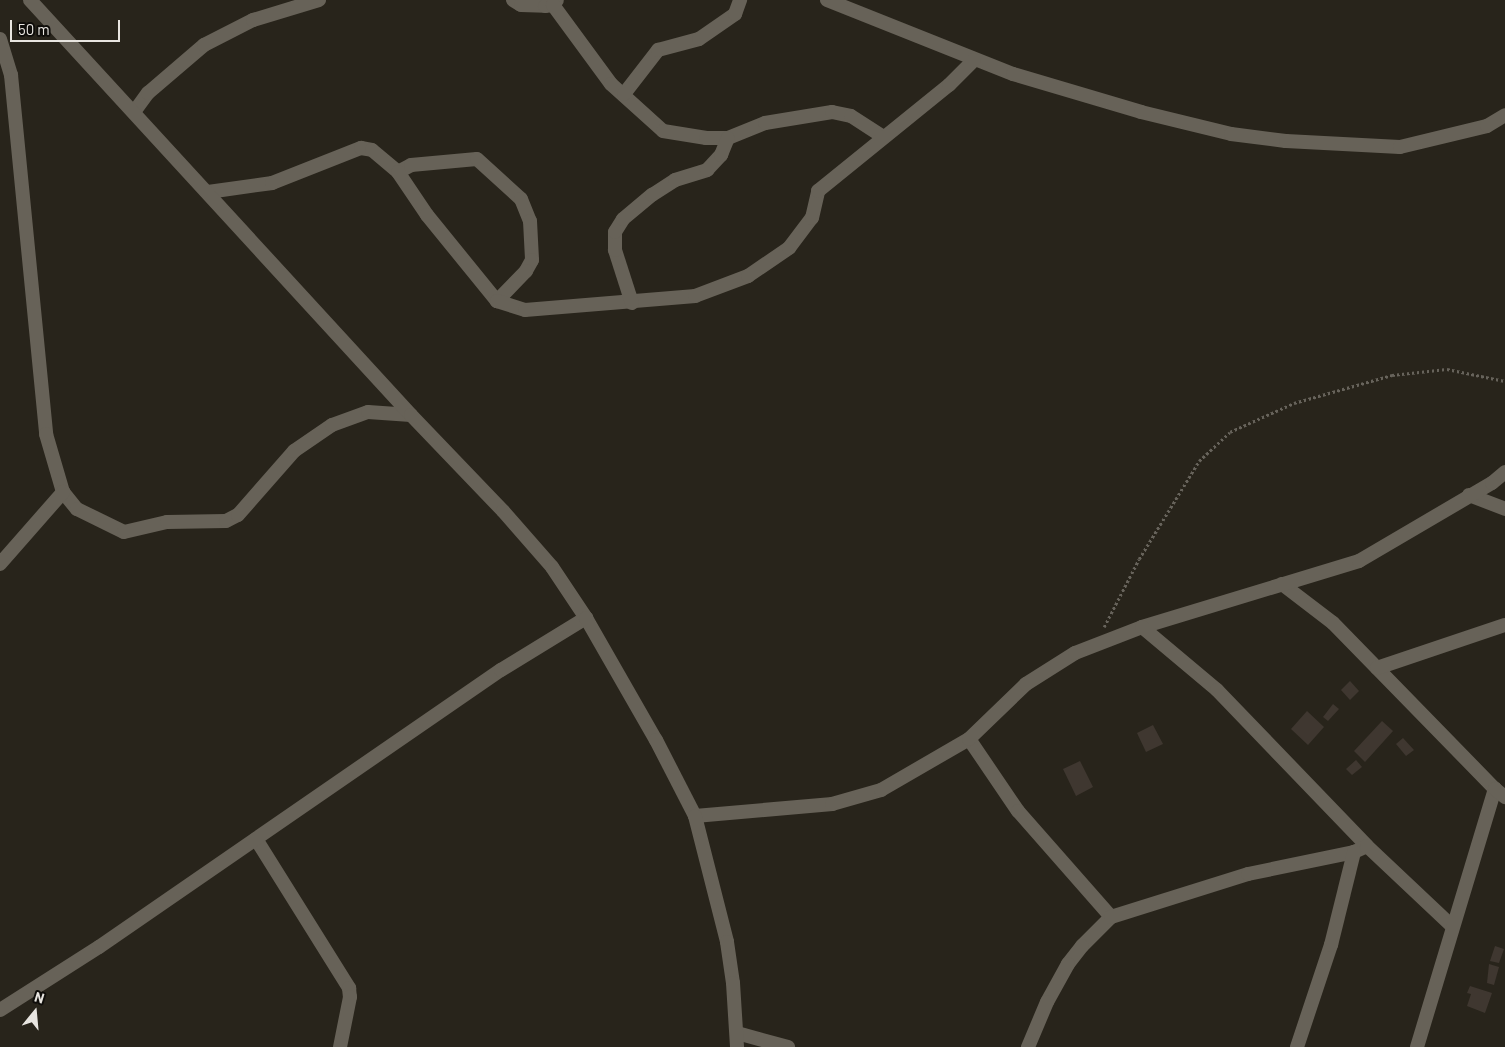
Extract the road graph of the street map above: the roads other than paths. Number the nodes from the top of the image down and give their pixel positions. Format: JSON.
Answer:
{"nodes":[{"id":1,"x":30,"y":0,"type":"edge"},
{"id":2,"x":319,"y":0,"type":"edge"},
{"id":3,"x":512,"y":0,"type":"edge"},
{"id":4,"x":740,"y":0,"type":"edge"},
{"id":5,"x":827,"y":0,"type":"edge"},
{"id":6,"x":555,"y":3,"type":"edge"},
{"id":7,"x":0,"y":39,"type":"edge"},
{"id":8,"x":974,"y":60,"type":"junction"},
{"id":9,"x":624,"y":94,"type":"junction"},
{"id":10,"x":134,"y":112,"type":"junction"},
{"id":11,"x":1505,"y":115,"type":"edge"},
{"id":12,"x":883,"y":137,"type":"junction"},
{"id":13,"x":728,"y":138,"type":"junction"},
{"id":14,"x":398,"y":172,"type":"junction"},
{"id":15,"x":208,"y":192,"type":"junction"},
{"id":16,"x":497,"y":301,"type":"junction"},
{"id":17,"x":632,"y":303,"type":"junction"},
{"id":18,"x":410,"y":415,"type":"junction"},
{"id":19,"x":1505,"y":472,"type":"edge"},
{"id":20,"x":63,"y":492,"type":"junction"},
{"id":21,"x":1469,"y":495,"type":"junction"},
{"id":22,"x":1505,"y":509,"type":"edge"},
{"id":23,"x":0,"y":564,"type":"edge"},
{"id":24,"x":1282,"y":584,"type":"junction"},
{"id":25,"x":586,"y":618,"type":"junction"},
{"id":26,"x":1505,"y":625,"type":"edge"},
{"id":27,"x":1142,"y":627,"type":"junction"},
{"id":28,"x":1377,"y":668,"type":"junction"},
{"id":29,"x":969,"y":740,"type":"junction"},
{"id":30,"x":1500,"y":793,"type":"edge"},
{"id":31,"x":695,"y":816,"type":"junction"},
{"id":32,"x":256,"y":839,"type":"junction"},
{"id":33,"x":1367,"y":846,"type":"junction"},
{"id":34,"x":1354,"y":852,"type":"junction"},
{"id":35,"x":1111,"y":917,"type":"junction"},
{"id":36,"x":1452,"y":926,"type":"junction"},
{"id":37,"x":0,"y":1010,"type":"edge"},
{"id":38,"x":737,"y":1040,"type":"edge"},
{"id":39,"x":340,"y":1047,"type":"edge"},
{"id":40,"x":788,"y":1047,"type":"edge"},
{"id":41,"x":1028,"y":1047,"type":"edge"},
{"id":42,"x":1297,"y":1047,"type":"edge"},
{"id":43,"x":1417,"y":1047,"type":"edge"}],
"edges":[{"from":1,"to":10,"type":"street"},
{"from":2,"to":10,"type":"street"},
{"from":3,"to":6,"type":"street"},
{"from":4,"to":9,"type":"street"},
{"from":5,"to":8,"type":"street"},
{"from":6,"to":9,"type":"street"},
{"from":7,"to":20,"type":"street"},
{"from":8,"to":11,"type":"street"},
{"from":8,"to":12,"type":"street"},
{"from":9,"to":13,"type":"street"},
{"from":10,"to":15,"type":"street"},
{"from":12,"to":13,"type":"street"},
{"from":12,"to":17,"type":"street"},
{"from":13,"to":17,"type":"street"},
{"from":14,"to":15,"type":"street"},
{"from":14,"to":16,"type":"street"},
{"from":14,"to":16,"type":"street"},
{"from":15,"to":18,"type":"street"},
{"from":16,"to":17,"type":"street"},
{"from":18,"to":20,"type":"street"},
{"from":18,"to":25,"type":"street"},
{"from":19,"to":21,"type":"street"},
{"from":20,"to":23,"type":"street"},
{"from":21,"to":22,"type":"street"},
{"from":21,"to":24,"type":"street"},
{"from":24,"to":27,"type":"street"},
{"from":24,"to":28,"type":"street"},
{"from":25,"to":31,"type":"street"},
{"from":25,"to":32,"type":"street"},
{"from":26,"to":28,"type":"street"},
{"from":27,"to":29,"type":"street"},
{"from":27,"to":33,"type":"street"},
{"from":28,"to":30,"type":"street"},
{"from":29,"to":31,"type":"street"},
{"from":29,"to":35,"type":"street"},
{"from":30,"to":36,"type":"street"},
{"from":31,"to":38,"type":"street"},
{"from":32,"to":37,"type":"street"},
{"from":32,"to":39,"type":"street"},
{"from":33,"to":34,"type":"street"},
{"from":33,"to":36,"type":"street"},
{"from":34,"to":35,"type":"street"},
{"from":34,"to":42,"type":"street"},
{"from":35,"to":41,"type":"street"},
{"from":36,"to":43,"type":"street"},
{"from":38,"to":40,"type":"street"}]}
